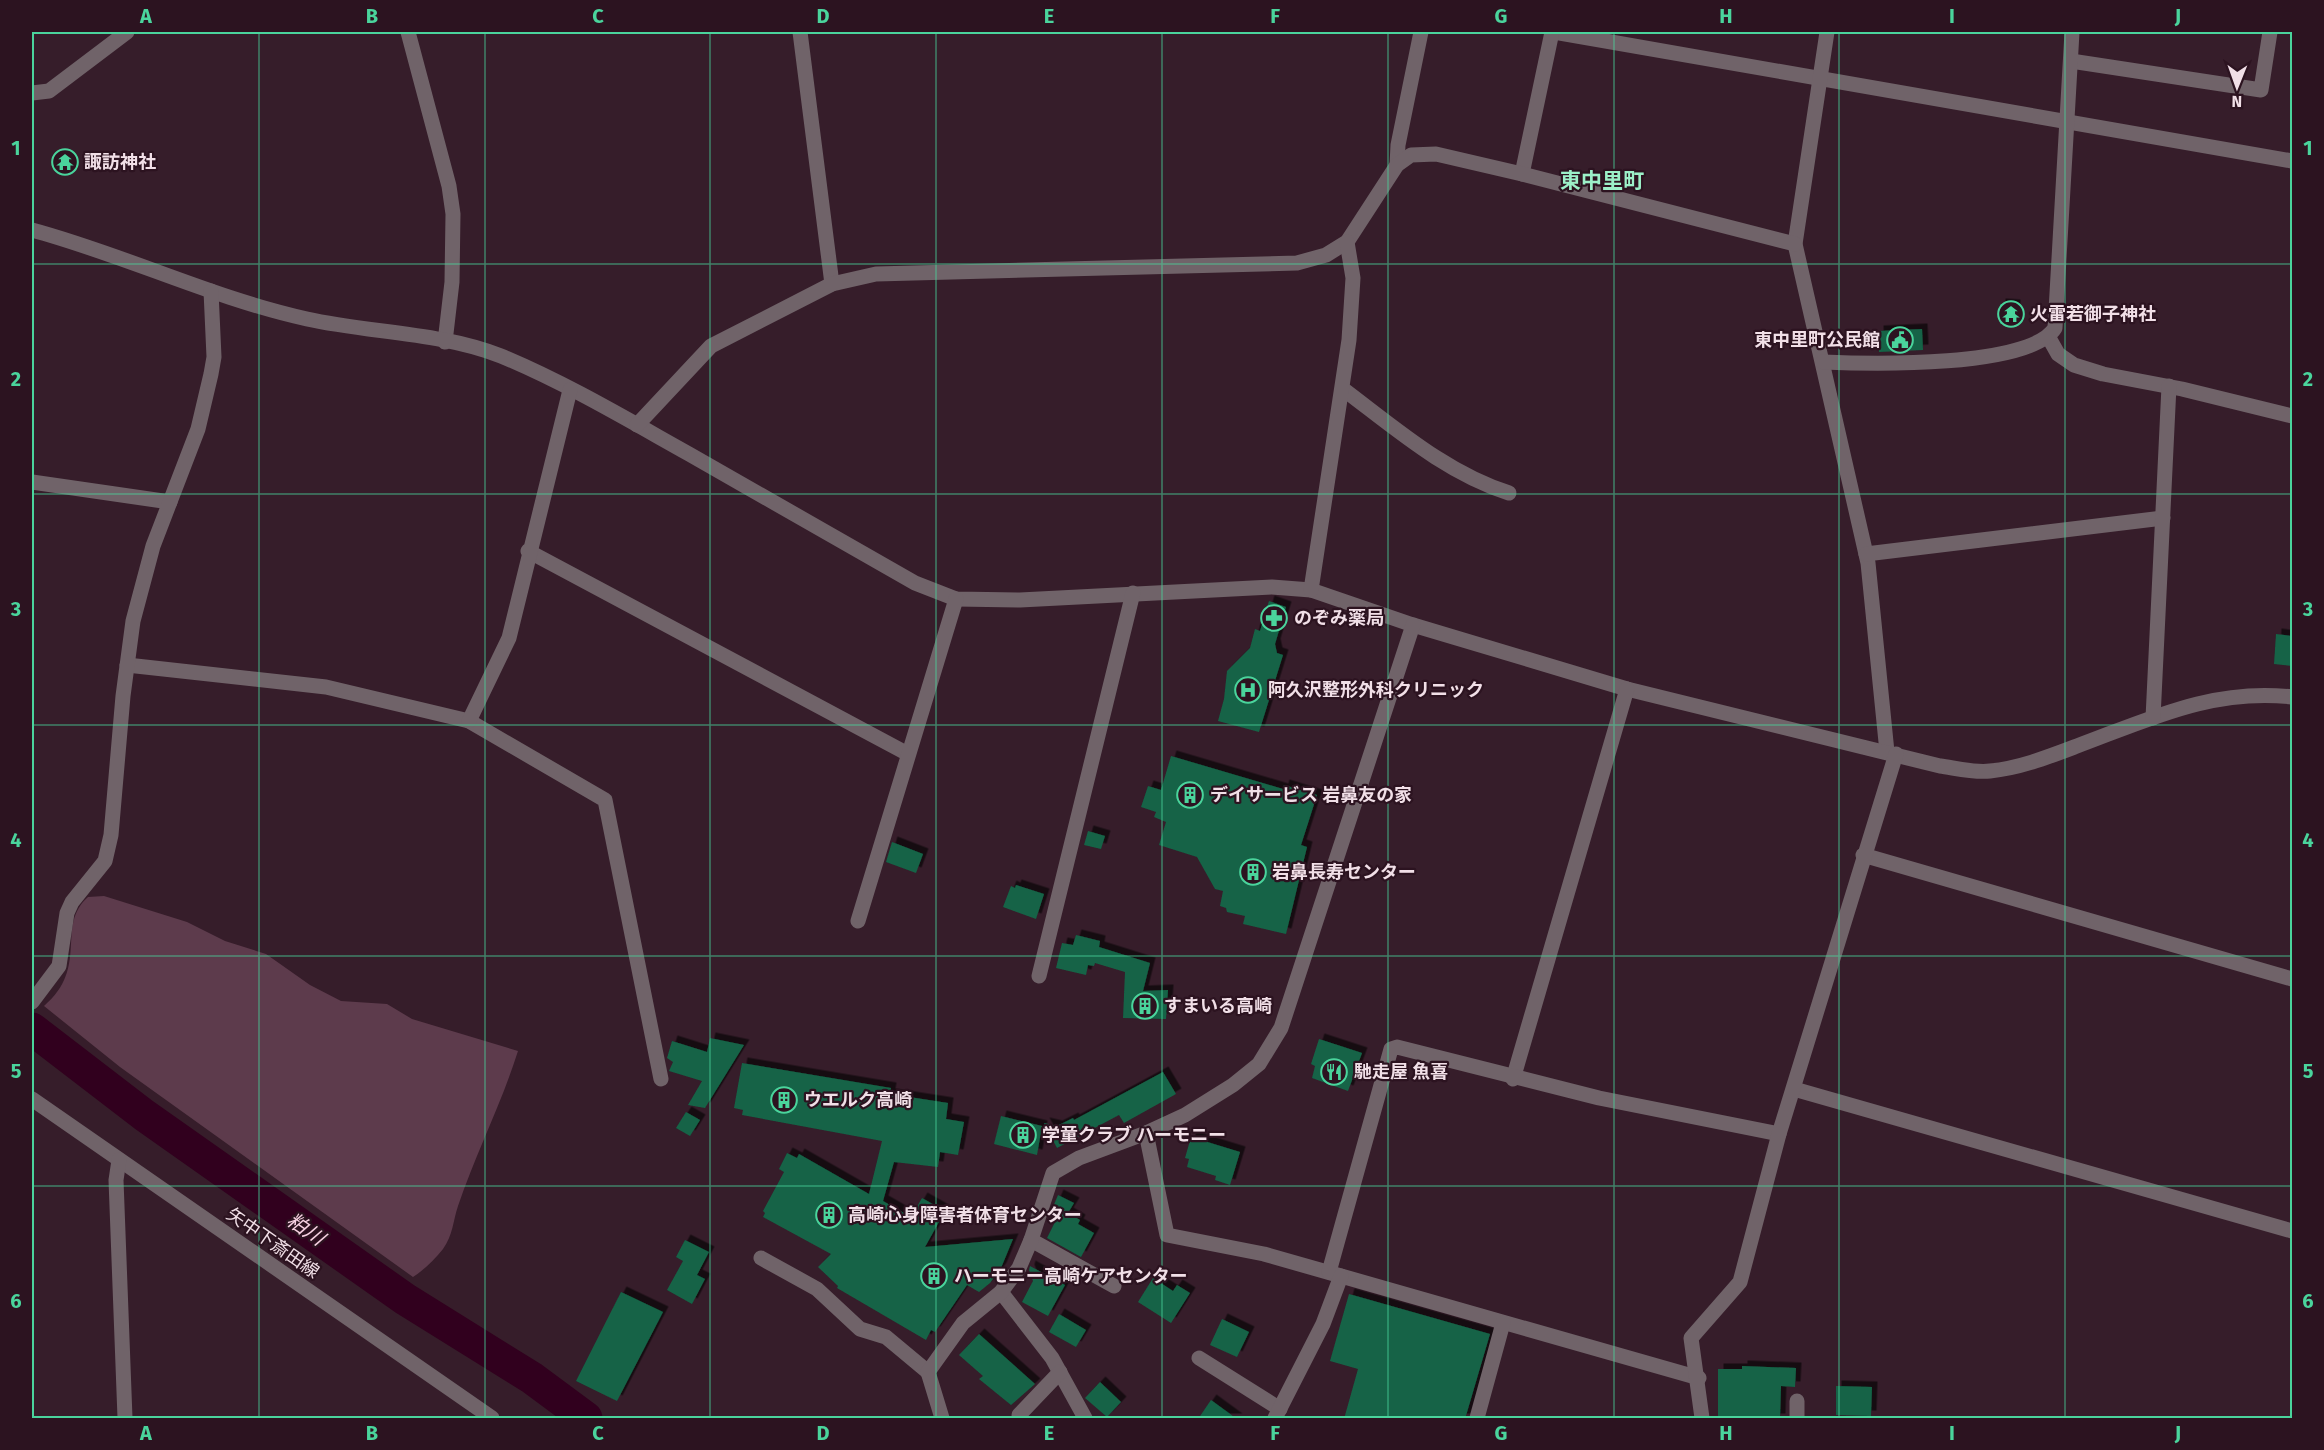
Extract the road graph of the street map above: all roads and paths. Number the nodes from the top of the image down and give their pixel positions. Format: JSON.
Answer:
{"nodes":[{"id":1,"x":127,"y":32,"type":"edge"},
{"id":2,"x":408,"y":32,"type":"edge"},
{"id":3,"x":800,"y":32,"type":"edge"},
{"id":4,"x":1421,"y":32,"type":"edge"},
{"id":5,"x":1553,"y":32,"type":"edge"},
{"id":6,"x":1827,"y":32,"type":"edge"},
{"id":7,"x":2072,"y":32,"type":"edge"},
{"id":8,"x":2270,"y":32,"type":"edge"},
{"id":9,"x":2071,"y":61,"type":"junction"},
{"id":10,"x":1822,"y":79,"type":"junction"},
{"id":11,"x":32,"y":81,"type":"edge"},
{"id":12,"x":49,"y":91,"type":"junction"},
{"id":13,"x":32,"y":93,"type":"edge"},
{"id":14,"x":2068,"y":122,"type":"junction"},
{"id":15,"x":2292,"y":161,"type":"edge"},
{"id":16,"x":1397,"y":165,"type":"junction"},
{"id":17,"x":1522,"y":174,"type":"junction"},
{"id":18,"x":32,"y":230,"type":"edge"},
{"id":19,"x":1347,"y":242,"type":"junction"},
{"id":20,"x":1795,"y":244,"type":"junction"},
{"id":21,"x":832,"y":284,"type":"junction"},
{"id":22,"x":211,"y":291,"type":"junction"},
{"id":23,"x":2049,"y":338,"type":"junction"},
{"id":24,"x":445,"y":342,"type":"junction"},
{"id":25,"x":1823,"y":362,"type":"junction"},
{"id":26,"x":2169,"y":386,"type":"junction"},
{"id":27,"x":1343,"y":389,"type":"junction"},
{"id":28,"x":570,"y":390,"type":"junction"},
{"id":29,"x":2292,"y":416,"type":"edge"},
{"id":30,"x":637,"y":425,"type":"junction"},
{"id":31,"x":32,"y":482,"type":"edge"},
{"id":32,"x":1509,"y":493,"type":"dead end"},
{"id":33,"x":170,"y":502,"type":"junction"},
{"id":34,"x":2163,"y":518,"type":"junction"},
{"id":35,"x":528,"y":551,"type":"junction"},
{"id":36,"x":1866,"y":554,"type":"junction"},
{"id":37,"x":1311,"y":590,"type":"junction"},
{"id":38,"x":1132,"y":593,"type":"junction"},
{"id":39,"x":956,"y":599,"type":"junction"},
{"id":40,"x":1413,"y":626,"type":"junction"},
{"id":41,"x":127,"y":665,"type":"junction"},
{"id":42,"x":1627,"y":689,"type":"junction"},
{"id":43,"x":2292,"y":697,"type":"edge"},
{"id":44,"x":2153,"y":717,"type":"junction"},
{"id":45,"x":469,"y":720,"type":"junction"},
{"id":46,"x":1891,"y":753,"type":"junction"},
{"id":47,"x":908,"y":754,"type":"junction"},
{"id":48,"x":1863,"y":855,"type":"junction"},
{"id":49,"x":858,"y":921,"type":"dead end"},
{"id":50,"x":1039,"y":976,"type":"dead end"},
{"id":51,"x":2292,"y":979,"type":"edge"},
{"id":52,"x":32,"y":1002,"type":"edge"},
{"id":53,"x":1513,"y":1078,"type":"junction"},
{"id":54,"x":661,"y":1079,"type":"dead end"},
{"id":55,"x":1794,"y":1089,"type":"junction"},
{"id":56,"x":32,"y":1099,"type":"edge"},
{"id":57,"x":1146,"y":1133,"type":"junction"},
{"id":58,"x":1779,"y":1134,"type":"junction"},
{"id":59,"x":119,"y":1160,"type":"junction"},
{"id":60,"x":2292,"y":1231,"type":"edge"},
{"id":61,"x":1031,"y":1240,"type":"junction"},
{"id":62,"x":761,"y":1258,"type":"dead end"},
{"id":63,"x":1335,"y":1274,"type":"junction"},
{"id":64,"x":1114,"y":1286,"type":"dead end"},
{"id":65,"x":1001,"y":1292,"type":"junction"},
{"id":66,"x":1503,"y":1323,"type":"junction"},
{"id":67,"x":1198,"y":1358,"type":"dead end"},
{"id":68,"x":928,"y":1372,"type":"junction"},
{"id":69,"x":1060,"y":1372,"type":"junction"},
{"id":70,"x":1699,"y":1378,"type":"junction"},
{"id":71,"x":1797,"y":1401,"type":"dead end"},
{"id":72,"x":1277,"y":1414,"type":"edge"},
{"id":73,"x":1019,"y":1415,"type":"dead end"},
{"id":74,"x":125,"y":1419,"type":"edge"},
{"id":75,"x":492,"y":1419,"type":"edge"},
{"id":76,"x":942,"y":1419,"type":"edge"},
{"id":77,"x":1085,"y":1419,"type":"edge"},
{"id":78,"x":1477,"y":1419,"type":"edge"},
{"id":79,"x":1702,"y":1419,"type":"edge"},
{"id":80,"x":1797,"y":1419,"type":"edge"}],
"edges":[{"from":1,"to":12,"type":"street"},
{"from":2,"to":24,"type":"street"},
{"from":3,"to":21,"type":"street"},
{"from":4,"to":16,"type":"street"},
{"from":5,"to":10,"type":"street"},
{"from":5,"to":17,"type":"street"},
{"from":6,"to":10,"type":"street"},
{"from":7,"to":9,"type":"street"},
{"from":8,"to":9,"type":"street"},
{"from":9,"to":14,"type":"street"},
{"from":10,"to":14,"type":"street"},
{"from":10,"to":20,"type":"street"},
{"from":11,"to":12,"type":"street"},
{"from":12,"to":13,"type":"street"},
{"from":14,"to":15,"type":"street"},
{"from":14,"to":23,"type":"street"},
{"from":16,"to":17,"type":"street"},
{"from":16,"to":19,"type":"street"},
{"from":17,"to":20,"type":"street"},
{"from":18,"to":22,"type":"street"},
{"from":19,"to":21,"type":"street"},
{"from":19,"to":27,"type":"street"},
{"from":20,"to":25,"type":"street"},
{"from":21,"to":30,"type":"street"},
{"from":22,"to":24,"type":"street"},
{"from":22,"to":33,"type":"street"},
{"from":23,"to":25,"type":"street"},
{"from":23,"to":26,"type":"street"},
{"from":24,"to":28,"type":"street"},
{"from":25,"to":36,"type":"street"},
{"from":26,"to":29,"type":"street"},
{"from":26,"to":34,"type":"street"},
{"from":27,"to":32,"type":"street"},
{"from":27,"to":37,"type":"street"},
{"from":28,"to":30,"type":"street"},
{"from":28,"to":35,"type":"street"},
{"from":30,"to":39,"type":"street"},
{"from":31,"to":33,"type":"street"},
{"from":33,"to":41,"type":"street"},
{"from":34,"to":36,"type":"street"},
{"from":34,"to":44,"type":"street"},
{"from":35,"to":45,"type":"street"},
{"from":35,"to":47,"type":"street"},
{"from":36,"to":46,"type":"street"},
{"from":37,"to":38,"type":"street"},
{"from":37,"to":40,"type":"street"},
{"from":38,"to":39,"type":"street"},
{"from":38,"to":50,"type":"street"},
{"from":39,"to":47,"type":"street"},
{"from":40,"to":42,"type":"street"},
{"from":40,"to":57,"type":"street"},
{"from":41,"to":45,"type":"street"},
{"from":41,"to":52,"type":"street"},
{"from":42,"to":46,"type":"street"},
{"from":42,"to":53,"type":"street"},
{"from":43,"to":44,"type":"street"},
{"from":44,"to":46,"type":"street"},
{"from":45,"to":54,"type":"street"},
{"from":46,"to":48,"type":"street"},
{"from":47,"to":49,"type":"street"},
{"from":48,"to":51,"type":"street"},
{"from":48,"to":55,"type":"street"},
{"from":53,"to":58,"type":"street"},
{"from":53,"to":63,"type":"street"},
{"from":55,"to":58,"type":"street"},
{"from":55,"to":60,"type":"street"},
{"from":56,"to":59,"type":"street","name":"矢中下斎田線"},
{"from":57,"to":61,"type":"street"},
{"from":57,"to":63,"type":"street"},
{"from":58,"to":70,"type":"street"},
{"from":59,"to":74,"type":"street"},
{"from":59,"to":75,"type":"street","name":"矢中下斎田線"},
{"from":61,"to":64,"type":"street"},
{"from":61,"to":65,"type":"street"},
{"from":62,"to":68,"type":"street"},
{"from":63,"to":66,"type":"street"},
{"from":63,"to":72,"type":"street"},
{"from":65,"to":68,"type":"street"},
{"from":65,"to":69,"type":"street"},
{"from":66,"to":70,"type":"street"},
{"from":66,"to":78,"type":"street"},
{"from":67,"to":72,"type":"street"},
{"from":68,"to":76,"type":"street"},
{"from":69,"to":73,"type":"street"},
{"from":69,"to":77,"type":"street"},
{"from":70,"to":79,"type":"street"},
{"from":71,"to":80,"type":"street"}]}
